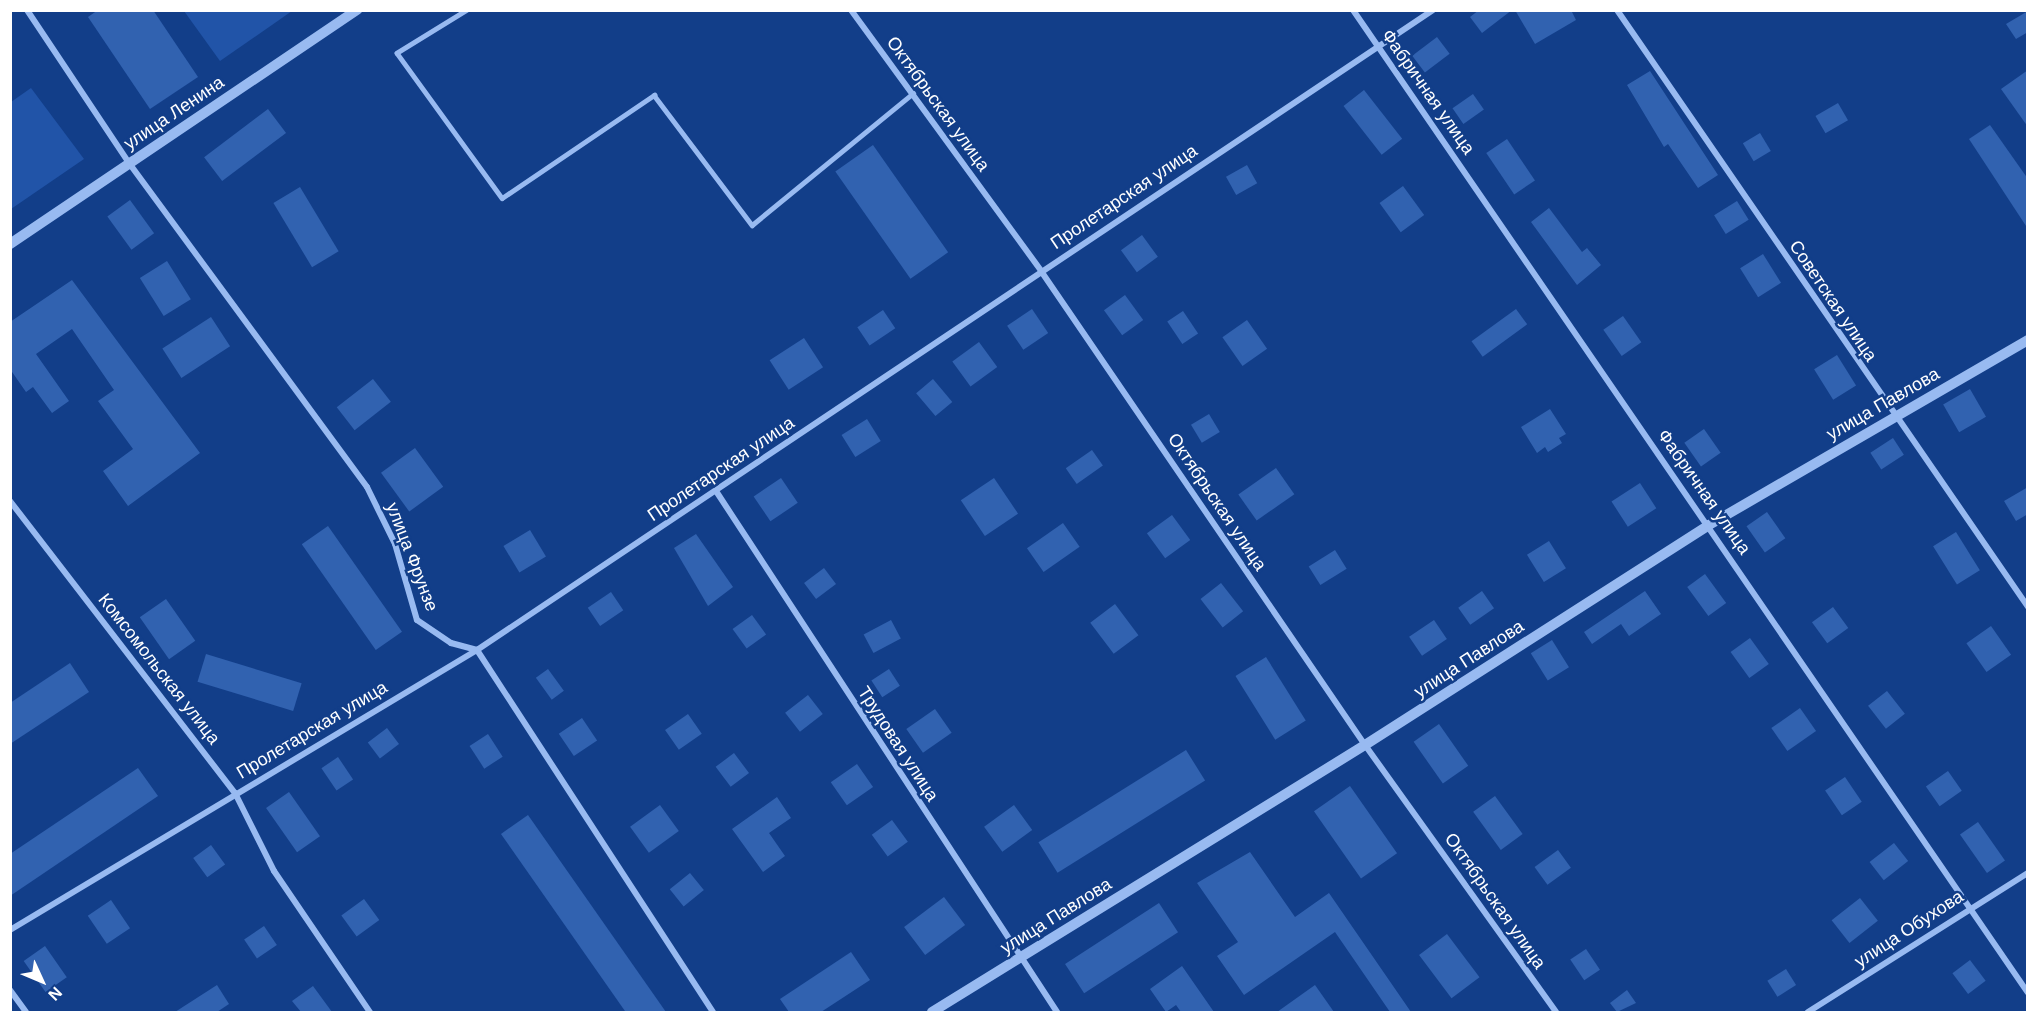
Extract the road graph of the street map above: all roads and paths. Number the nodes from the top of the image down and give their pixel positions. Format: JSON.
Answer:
{"nodes":[{"id":1,"x":27,"y":10,"type":"edge"},
{"id":2,"x":357,"y":10,"type":"edge"},
{"id":3,"x":467,"y":10,"type":"edge"},
{"id":4,"x":851,"y":10,"type":"edge"},
{"id":5,"x":1353,"y":10,"type":"edge"},
{"id":6,"x":1433,"y":10,"type":"edge"},
{"id":7,"x":1617,"y":10,"type":"edge"},
{"id":8,"x":1378,"y":45,"type":"junction"},
{"id":9,"x":913,"y":93,"type":"junction"},
{"id":10,"x":129,"y":163,"type":"junction"},
{"id":11,"x":10,"y":244,"type":"edge"},
{"id":12,"x":1041,"y":271,"type":"junction"},
{"id":13,"x":2028,"y":340,"type":"edge"},
{"id":14,"x":1893,"y":416,"type":"junction"},
{"id":15,"x":716,"y":491,"type":"junction"},
{"id":16,"x":10,"y":501,"type":"edge"},
{"id":17,"x":1709,"y":525,"type":"junction"},
{"id":18,"x":2028,"y":607,"type":"edge"},
{"id":19,"x":477,"y":650,"type":"junction"},
{"id":20,"x":1365,"y":745,"type":"junction"},
{"id":21,"x":236,"y":793,"type":"junction"},
{"id":22,"x":2028,"y":873,"type":"edge"},
{"id":23,"x":1970,"y":908,"type":"junction"},
{"id":24,"x":10,"y":930,"type":"edge"},
{"id":25,"x":1019,"y":958,"type":"junction"},
{"id":26,"x":10,"y":990,"type":"edge"},
{"id":27,"x":2028,"y":993,"type":"edge"},
{"id":28,"x":26,"y":1012,"type":"edge"},
{"id":29,"x":370,"y":1012,"type":"edge"},
{"id":30,"x":712,"y":1012,"type":"edge"},
{"id":31,"x":932,"y":1012,"type":"edge"},
{"id":32,"x":1057,"y":1012,"type":"edge"},
{"id":33,"x":1556,"y":1012,"type":"edge"},
{"id":34,"x":1808,"y":1012,"type":"edge"}],
"edges":[{"from":1,"to":10,"type":"street","name":"улица Фрунзе"},
{"from":2,"to":10,"type":"street","name":"улица Ленина"},
{"from":3,"to":9,"type":"lane"},
{"from":4,"to":9,"type":"street","name":"Октябрьская улица"},
{"from":5,"to":8,"type":"street","name":"Фабричная улица"},
{"from":6,"to":8,"type":"street","name":"Пролетарская улица"},
{"from":7,"to":14,"type":"street","name":"Советская улица"},
{"from":8,"to":12,"type":"street","name":"Пролетарская улица"},
{"from":8,"to":17,"type":"street","name":"Фабричная улица"},
{"from":9,"to":12,"type":"street","name":"Октябрьская улица"},
{"from":10,"to":11,"type":"street","name":"улица Ленина"},
{"from":10,"to":19,"type":"street","name":"улица Фрунзе"},
{"from":12,"to":15,"type":"street","name":"Пролетарская улица"},
{"from":12,"to":20,"type":"street","name":"Октябрьская улица"},
{"from":13,"to":14,"type":"street","name":"улица Павлова"},
{"from":14,"to":17,"type":"street","name":"улица Павлова"},
{"from":14,"to":18,"type":"street","name":"Советская улица"},
{"from":15,"to":19,"type":"street","name":"Пролетарская улица"},
{"from":15,"to":25,"type":"street","name":"Трудовая улица"},
{"from":16,"to":21,"type":"street","name":"Комсомольская улица"},
{"from":17,"to":20,"type":"street","name":"улица Павлова"},
{"from":17,"to":23,"type":"street","name":"Фабричная улица"},
{"from":19,"to":21,"type":"street","name":"Пролетарская улица"},
{"from":19,"to":30,"type":"street"},
{"from":20,"to":25,"type":"street","name":"улица Павлова"},
{"from":20,"to":33,"type":"street","name":"Октябрьская улица"},
{"from":21,"to":24,"type":"street","name":"Пролетарская улица"},
{"from":21,"to":29,"type":"street","name":"Комсомольская улица"},
{"from":22,"to":23,"type":"street","name":"улица Обухова"},
{"from":23,"to":27,"type":"street","name":"Фабричная улица"},
{"from":23,"to":34,"type":"street","name":"улица Обухова"},
{"from":25,"to":31,"type":"street","name":"улица Павлова"},
{"from":25,"to":32,"type":"street","name":"Трудовая улица"},
{"from":26,"to":28,"type":"street"}]}
